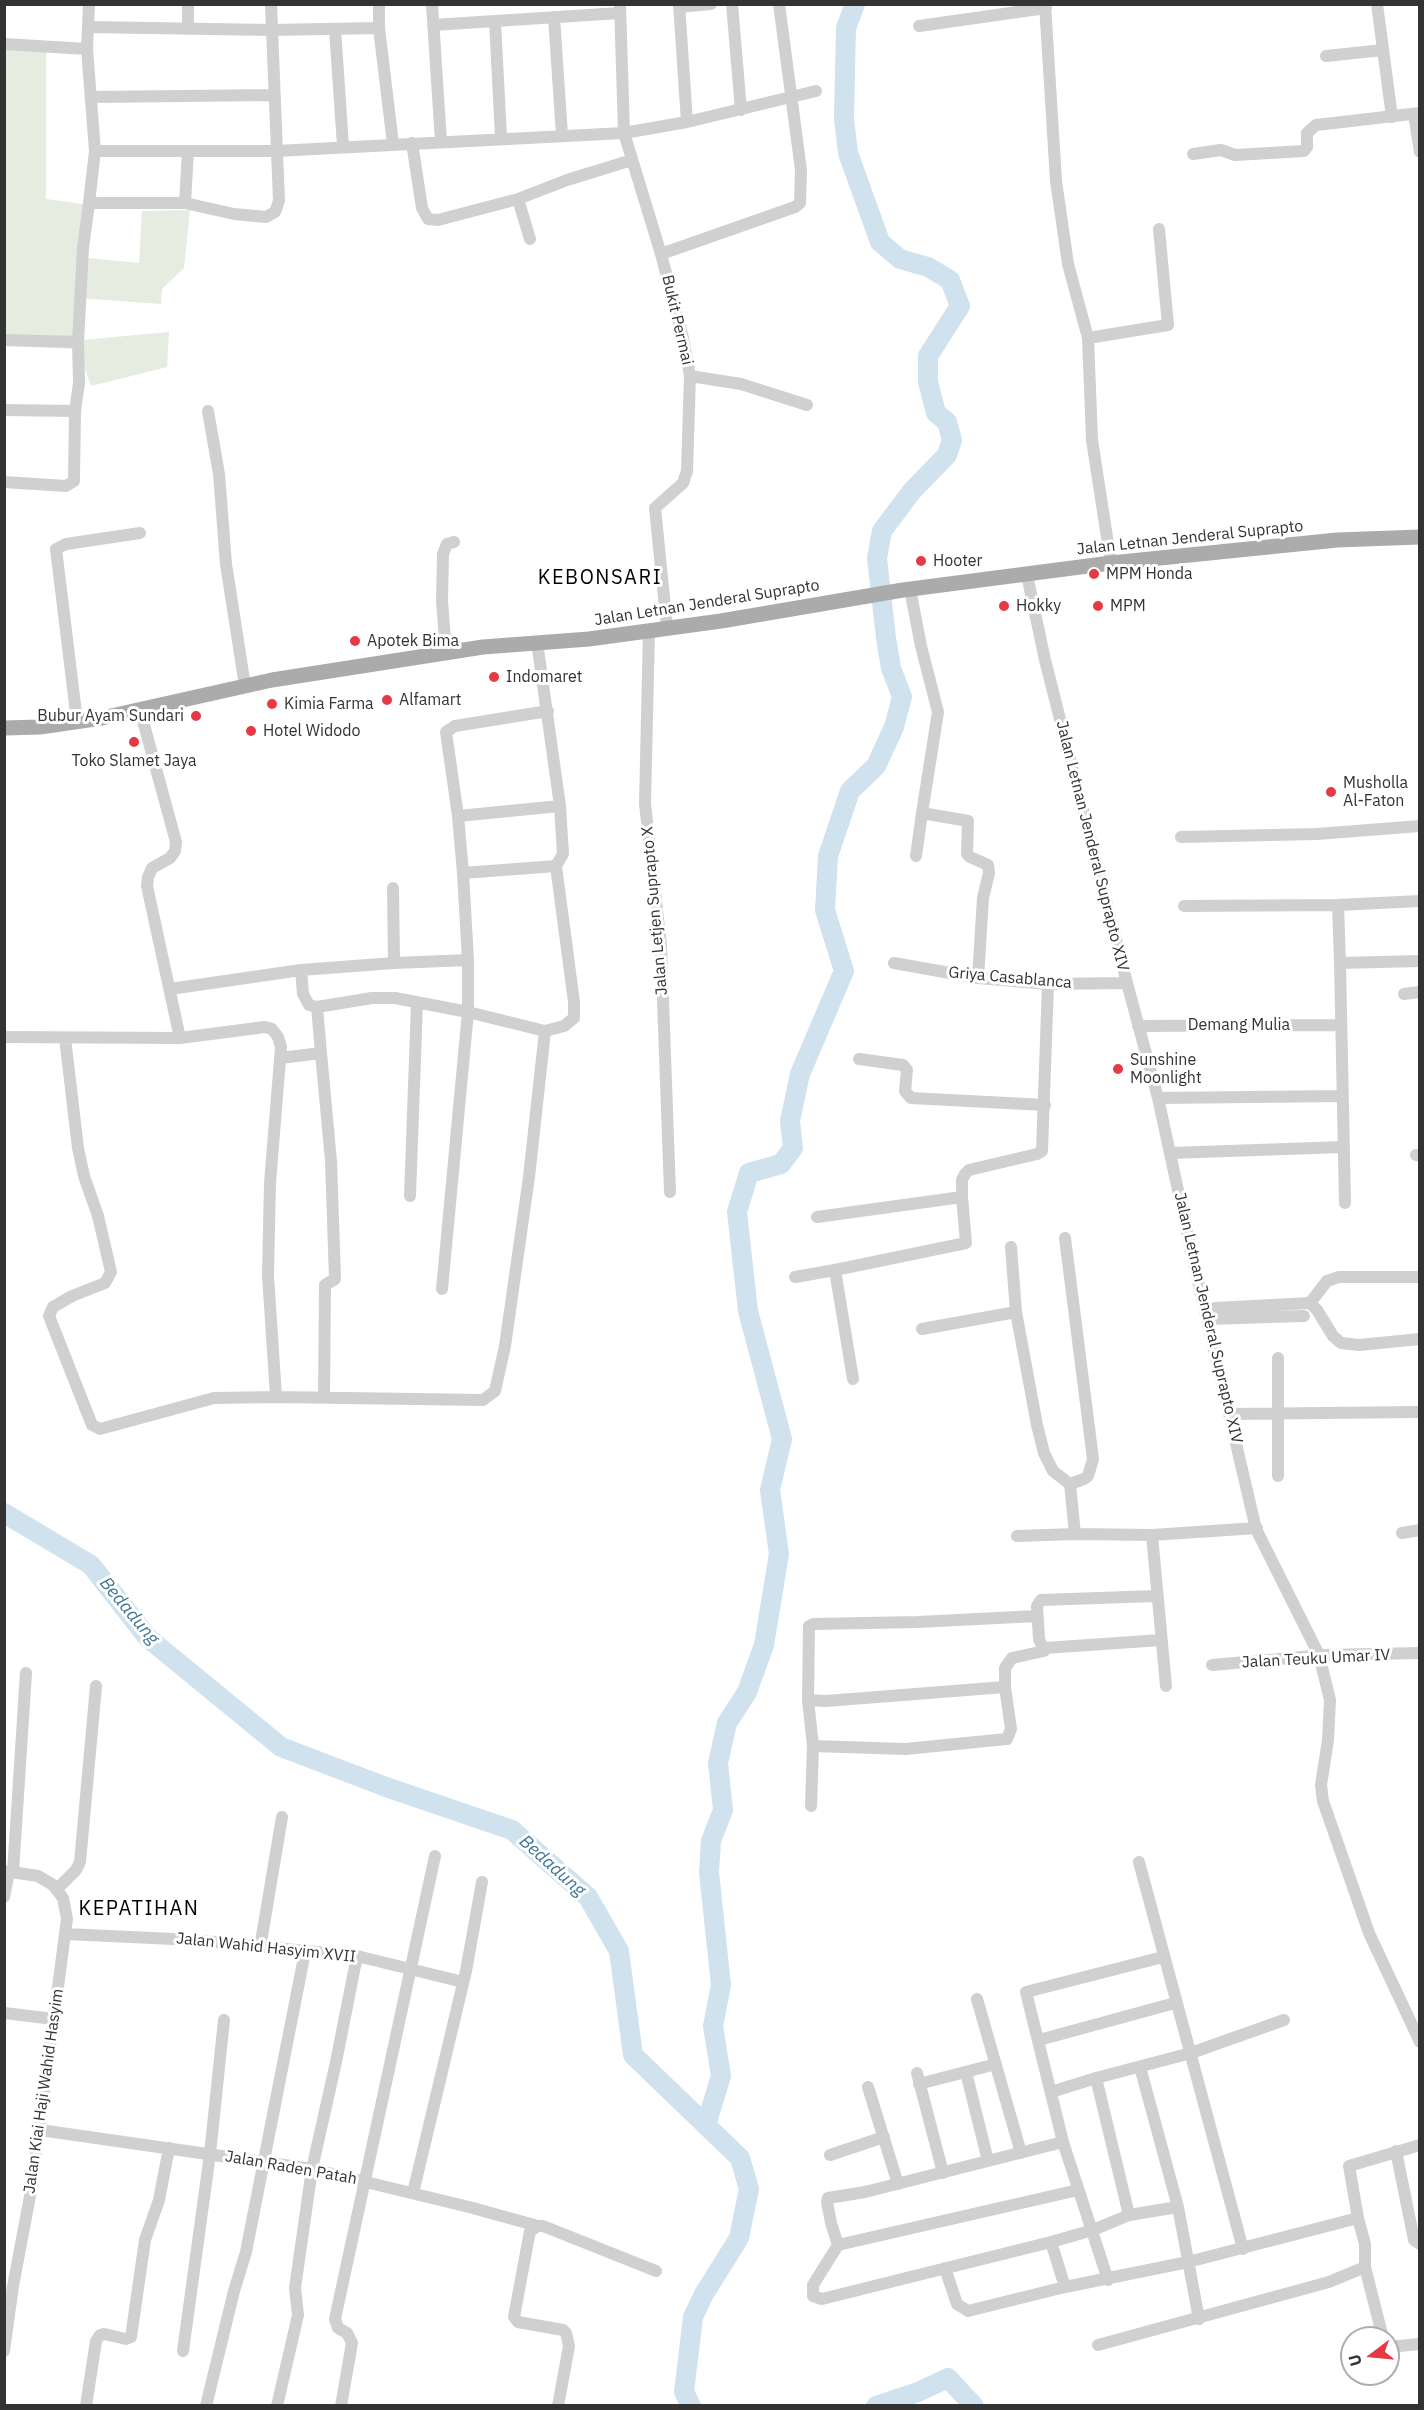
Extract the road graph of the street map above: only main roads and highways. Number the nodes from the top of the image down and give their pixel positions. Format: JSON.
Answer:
{"nodes":[{"id":1,"x":1419,"y":537,"type":"edge"},
{"id":2,"x":4,"y":728,"type":"edge"}],
"edges":[{"from":1,"to":2,"type":"main road","name":"Jalan Letnan Jenderal Suprapto"}]}
